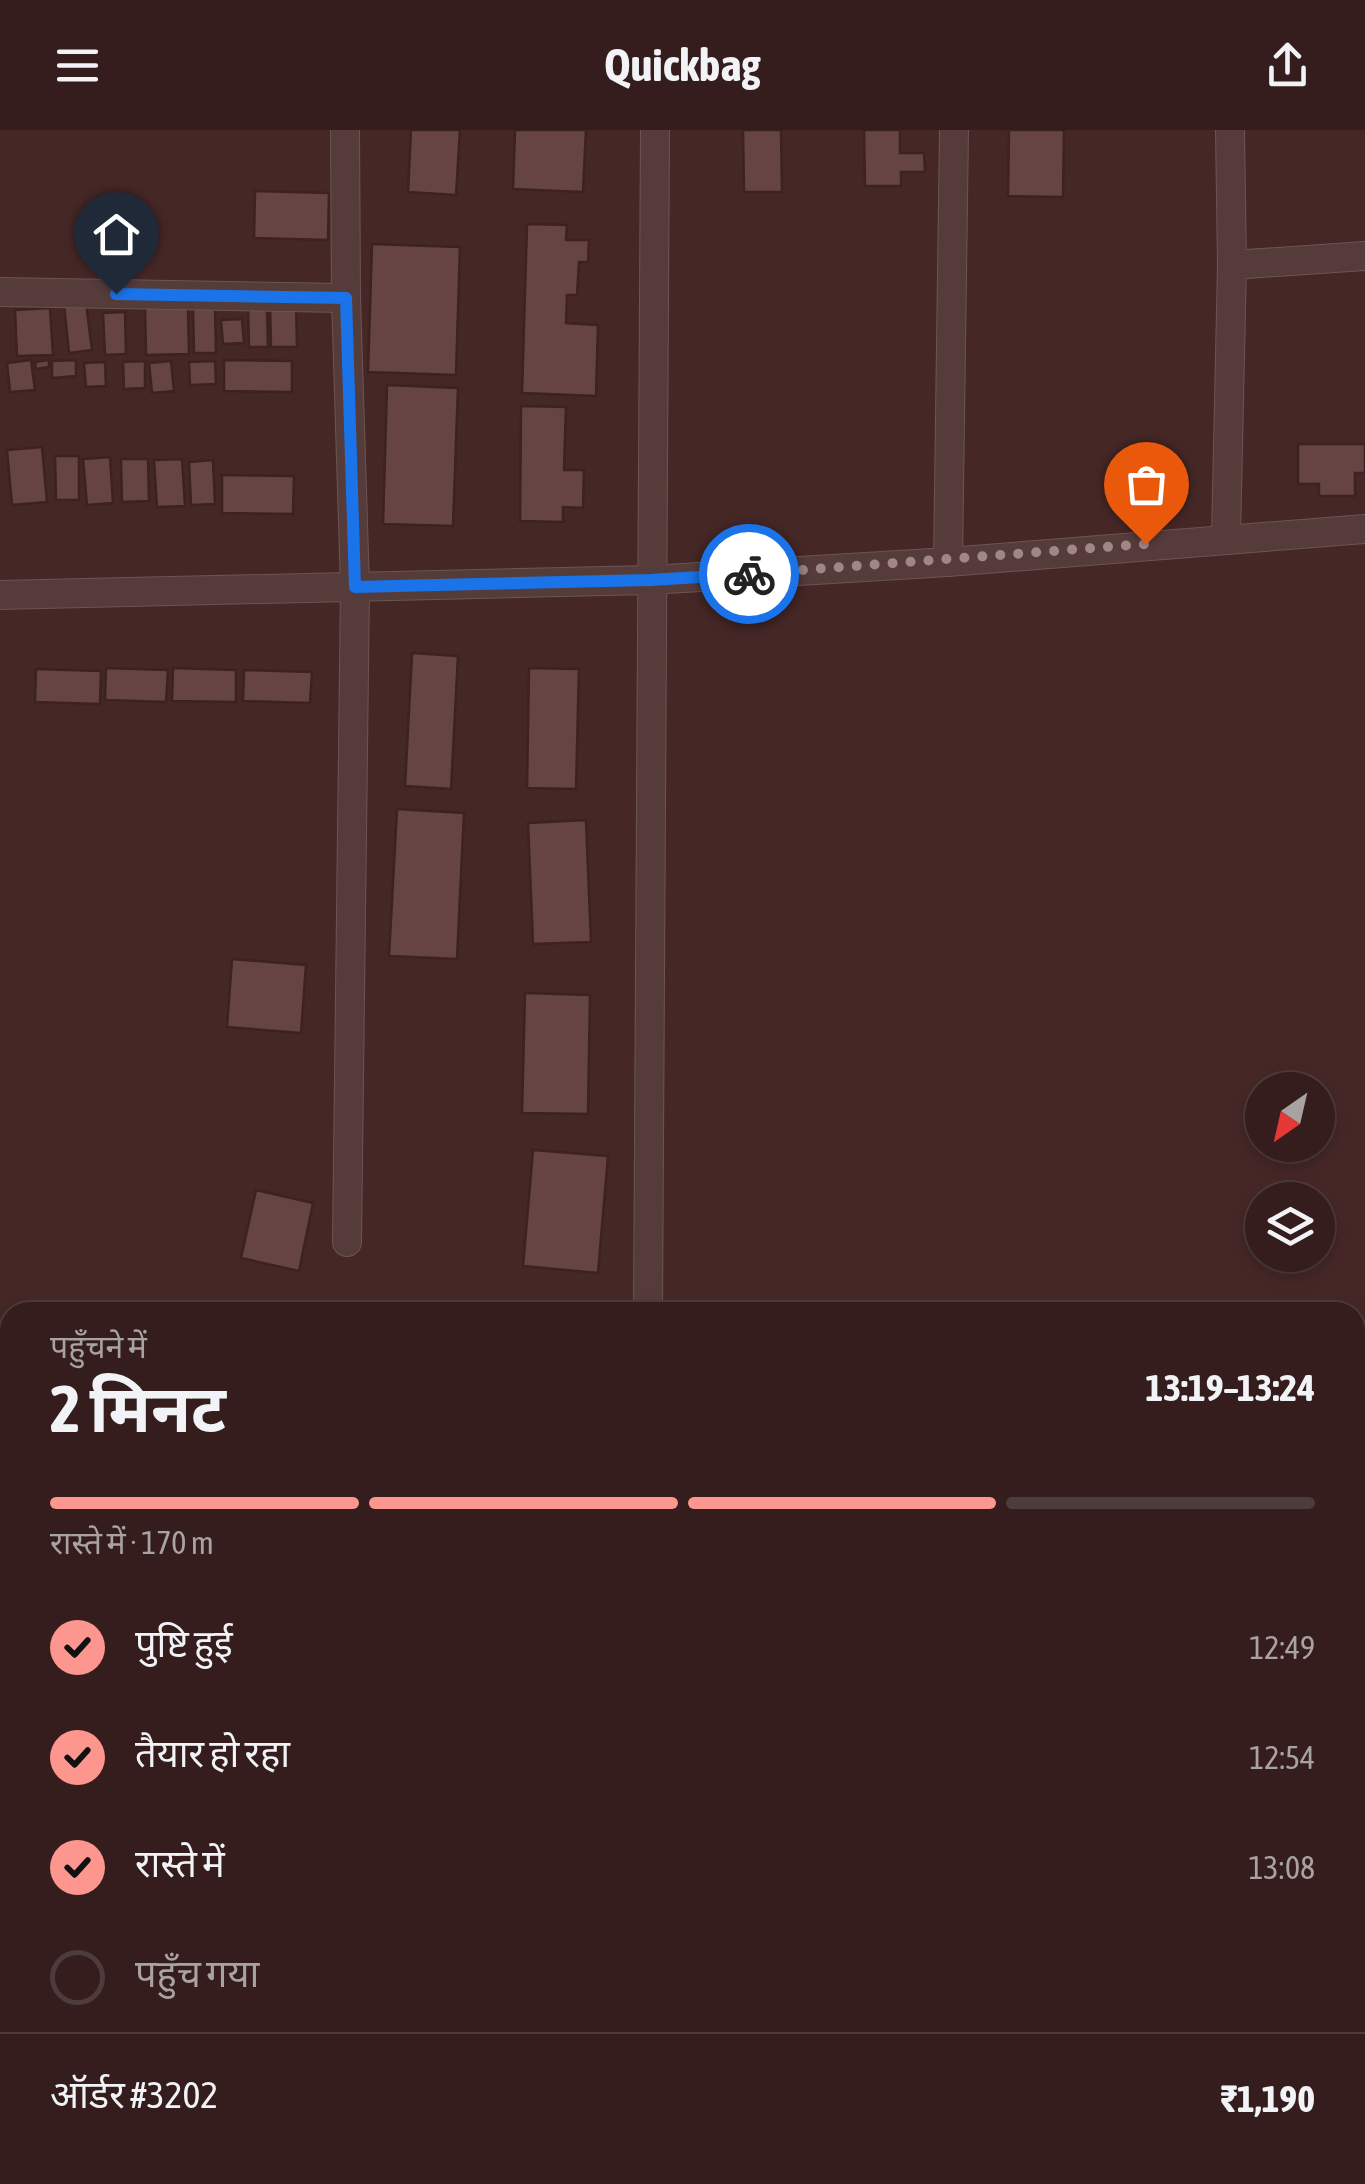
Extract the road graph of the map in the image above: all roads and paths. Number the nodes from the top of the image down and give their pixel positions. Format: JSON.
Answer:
{"nodes":[{"id":1,"x":345,"y":130,"type":"edge"},
{"id":2,"x":655,"y":130,"type":"edge"},
{"id":3,"x":954,"y":130,"type":"edge"},
{"id":4,"x":1230,"y":130,"type":"edge"},
{"id":5,"x":1365,"y":256,"type":"edge"},
{"id":6,"x":1232,"y":265,"type":"junction"},
{"id":7,"x":0,"y":292,"type":"edge"},
{"id":8,"x":346,"y":298,"type":"junction"},
{"id":9,"x":1365,"y":529,"type":"edge"},
{"id":10,"x":1226,"y":537,"type":"junction"},
{"id":11,"x":948,"y":562,"type":"junction"},
{"id":12,"x":650,"y":580,"type":"junction"},
{"id":13,"x":355,"y":587,"type":"junction"},
{"id":14,"x":0,"y":596,"type":"edge"},
{"id":15,"x":347,"y":1242,"type":"dead end"},
{"id":16,"x":648,"y":1302,"type":"edge"}],
"edges":[{"from":1,"to":8,"type":"street"},
{"from":2,"to":12,"type":"street"},
{"from":3,"to":11,"type":"street"},
{"from":4,"to":6,"type":"street"},
{"from":5,"to":6,"type":"street"},
{"from":6,"to":10,"type":"street"},
{"from":7,"to":8,"type":"street"},
{"from":8,"to":13,"type":"street"},
{"from":9,"to":10,"type":"street"},
{"from":10,"to":11,"type":"street"},
{"from":11,"to":12,"type":"street"},
{"from":12,"to":13,"type":"street"},
{"from":12,"to":16,"type":"street"},
{"from":13,"to":14,"type":"street"},
{"from":13,"to":15,"type":"street"}]}
